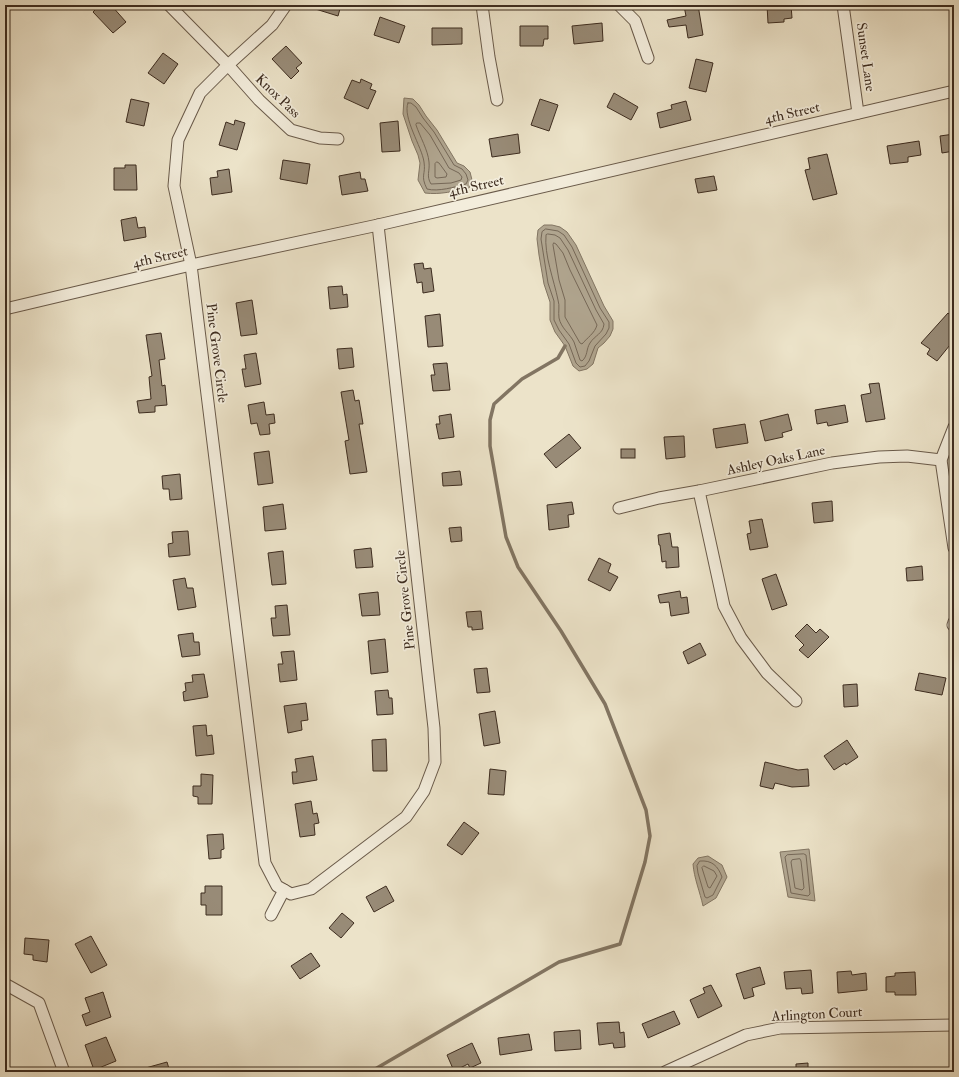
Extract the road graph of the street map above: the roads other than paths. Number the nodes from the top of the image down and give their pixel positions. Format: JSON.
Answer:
{"nodes":[{"id":1,"x":169,"y":5,"type":"edge"},
{"id":2,"x":286,"y":5,"type":"edge"},
{"id":3,"x":482,"y":5,"type":"edge"},
{"id":4,"x":619,"y":5,"type":"edge"},
{"id":5,"x":843,"y":5,"type":"edge"},
{"id":6,"x":648,"y":58,"type":"dead end"},
{"id":7,"x":228,"y":65,"type":"junction"},
{"id":8,"x":954,"y":91,"type":"edge"},
{"id":9,"x":497,"y":100,"type":"dead end"},
{"id":10,"x":858,"y":113,"type":"junction"},
{"id":11,"x":338,"y":139,"type":"dead end"},
{"id":12,"x":378,"y":224,"type":"junction"},
{"id":13,"x":191,"y":265,"type":"junction"},
{"id":14,"x":5,"y":309,"type":"edge"},
{"id":15,"x":954,"y":427,"type":"edge"},
{"id":16,"x":941,"y":460,"type":"junction"},
{"id":17,"x":699,"y":491,"type":"junction"},
{"id":18,"x":619,"y":508,"type":"dead end"},
{"id":19,"x":954,"y":548,"type":"edge"},
{"id":20,"x":796,"y":701,"type":"dead end"},
{"id":21,"x":284,"y":890,"type":"junction"},
{"id":22,"x":271,"y":916,"type":"dead end"},
{"id":23,"x":5,"y":984,"type":"edge"},
{"id":24,"x":954,"y":1025,"type":"edge"},
{"id":25,"x":64,"y":1072,"type":"edge"},
{"id":26,"x":665,"y":1072,"type":"edge"}],
"edges":[{"from":1,"to":7,"type":"street","name":"Knox Pass"},
{"from":2,"to":7,"type":"street","name":"Pine Grove Circle"},
{"from":3,"to":9,"type":"street"},
{"from":4,"to":6,"type":"street"},
{"from":5,"to":10,"type":"street","name":"Sunset Lane"},
{"from":7,"to":11,"type":"street","name":"Knox Pass"},
{"from":7,"to":13,"type":"street","name":"Pine Grove Circle"},
{"from":8,"to":10,"type":"street","name":"4th Street"},
{"from":10,"to":12,"type":"street","name":"4th Street"},
{"from":12,"to":13,"type":"street","name":"4th Street"},
{"from":12,"to":21,"type":"street","name":"Pine Grove Circle"},
{"from":13,"to":14,"type":"street","name":"4th Street"},
{"from":13,"to":21,"type":"street","name":"Pine Grove Circle"},
{"from":15,"to":16,"type":"street"},
{"from":16,"to":17,"type":"street","name":"Ashley Oaks Lane"},
{"from":16,"to":19,"type":"street"},
{"from":17,"to":18,"type":"street","name":"Ashley Oaks Lane"},
{"from":17,"to":20,"type":"street"},
{"from":21,"to":22,"type":"street"},
{"from":23,"to":25,"type":"street"},
{"from":24,"to":26,"type":"street","name":"Arlington Court"}]}
